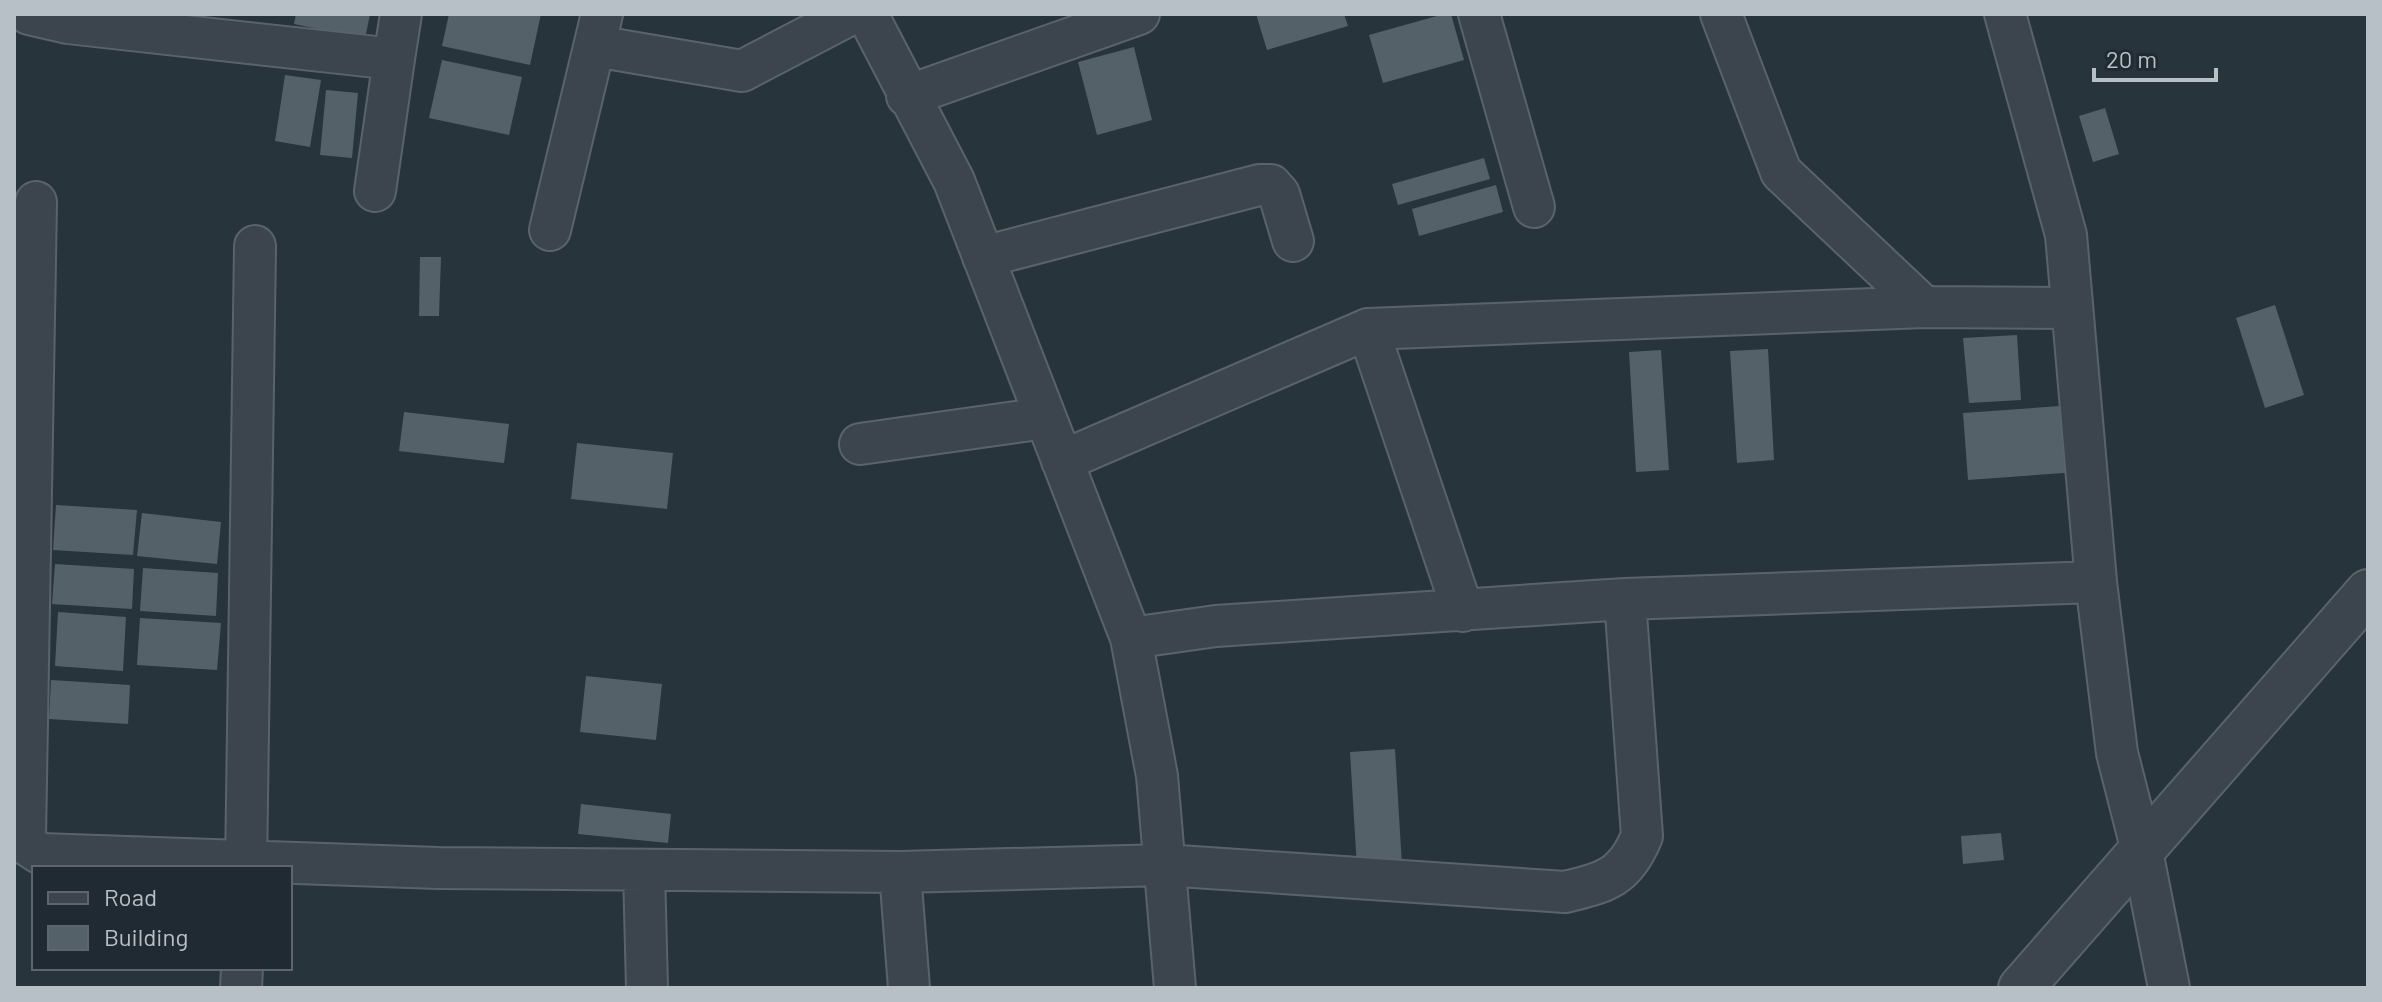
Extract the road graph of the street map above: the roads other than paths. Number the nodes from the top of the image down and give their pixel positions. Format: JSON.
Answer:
{"nodes":[{"id":1,"x":29,"y":14,"type":"edge"},
{"id":2,"x":401,"y":14,"type":"edge"},
{"id":3,"x":851,"y":14,"type":"edge"},
{"id":4,"x":867,"y":14,"type":"edge"},
{"id":5,"x":1139,"y":14,"type":"edge"},
{"id":6,"x":1479,"y":14,"type":"edge"},
{"id":7,"x":1721,"y":14,"type":"edge"},
{"id":8,"x":2005,"y":14,"type":"edge"},
{"id":9,"x":599,"y":30,"type":"edge"},
{"id":10,"x":394,"y":59,"type":"junction"},
{"id":11,"x":907,"y":96,"type":"junction"},
{"id":12,"x":375,"y":191,"type":"dead end"},
{"id":13,"x":36,"y":202,"type":"dead end"},
{"id":14,"x":1534,"y":207,"type":"dead end"},
{"id":15,"x":550,"y":230,"type":"dead end"},
{"id":16,"x":1293,"y":241,"type":"dead end"},
{"id":17,"x":255,"y":246,"type":"dead end"},
{"id":18,"x":983,"y":257,"type":"junction"},
{"id":19,"x":1924,"y":307,"type":"junction"},
{"id":20,"x":2070,"y":308,"type":"junction"},
{"id":21,"x":1368,"y":329,"type":"junction"},
{"id":22,"x":1045,"y":418,"type":"junction"},
{"id":23,"x":860,"y":444,"type":"dead end"},
{"id":24,"x":1062,"y":461,"type":"junction"},
{"id":25,"x":2096,"y":582,"type":"junction"},
{"id":26,"x":2368,"y":592,"type":"edge"},
{"id":27,"x":1625,"y":599,"type":"junction"},
{"id":28,"x":1463,"y":611,"type":"junction"},
{"id":29,"x":1131,"y":638,"type":"junction"},
{"id":30,"x":2142,"y":851,"type":"junction"},
{"id":31,"x":247,"y":865,"type":"edge"},
{"id":32,"x":1164,"y":865,"type":"junction"},
{"id":33,"x":644,"y":870,"type":"junction"},
{"id":34,"x":900,"y":872,"type":"junction"},
{"id":35,"x":647,"y":988,"type":"edge"},
{"id":36,"x":909,"y":988,"type":"edge"},
{"id":37,"x":1175,"y":988,"type":"edge"},
{"id":38,"x":2021,"y":988,"type":"edge"},
{"id":39,"x":2169,"y":988,"type":"edge"}],
"edges":[{"from":1,"to":10,"type":"street"},
{"from":2,"to":10,"type":"street"},
{"from":3,"to":9,"type":"street"},
{"from":4,"to":11,"type":"street"},
{"from":5,"to":11,"type":"street"},
{"from":6,"to":14,"type":"street"},
{"from":7,"to":19,"type":"street"},
{"from":8,"to":20,"type":"street"},
{"from":9,"to":15,"type":"street"},
{"from":10,"to":12,"type":"street"},
{"from":11,"to":18,"type":"street"},
{"from":13,"to":31,"type":"street"},
{"from":16,"to":18,"type":"street"},
{"from":17,"to":31,"type":"street"},
{"from":18,"to":22,"type":"street"},
{"from":19,"to":20,"type":"street"},
{"from":19,"to":21,"type":"street"},
{"from":20,"to":25,"type":"street"},
{"from":21,"to":24,"type":"street"},
{"from":21,"to":28,"type":"street"},
{"from":22,"to":23,"type":"street"},
{"from":22,"to":24,"type":"street"},
{"from":24,"to":29,"type":"street"},
{"from":25,"to":27,"type":"street"},
{"from":25,"to":30,"type":"street"},
{"from":26,"to":30,"type":"street"},
{"from":27,"to":28,"type":"street"},
{"from":27,"to":32,"type":"street"},
{"from":28,"to":29,"type":"street"},
{"from":29,"to":32,"type":"street"},
{"from":30,"to":38,"type":"street"},
{"from":30,"to":39,"type":"street"},
{"from":31,"to":33,"type":"street"},
{"from":32,"to":34,"type":"street"},
{"from":32,"to":37,"type":"street"},
{"from":33,"to":34,"type":"street"},
{"from":33,"to":35,"type":"street"},
{"from":34,"to":36,"type":"street"}]}
